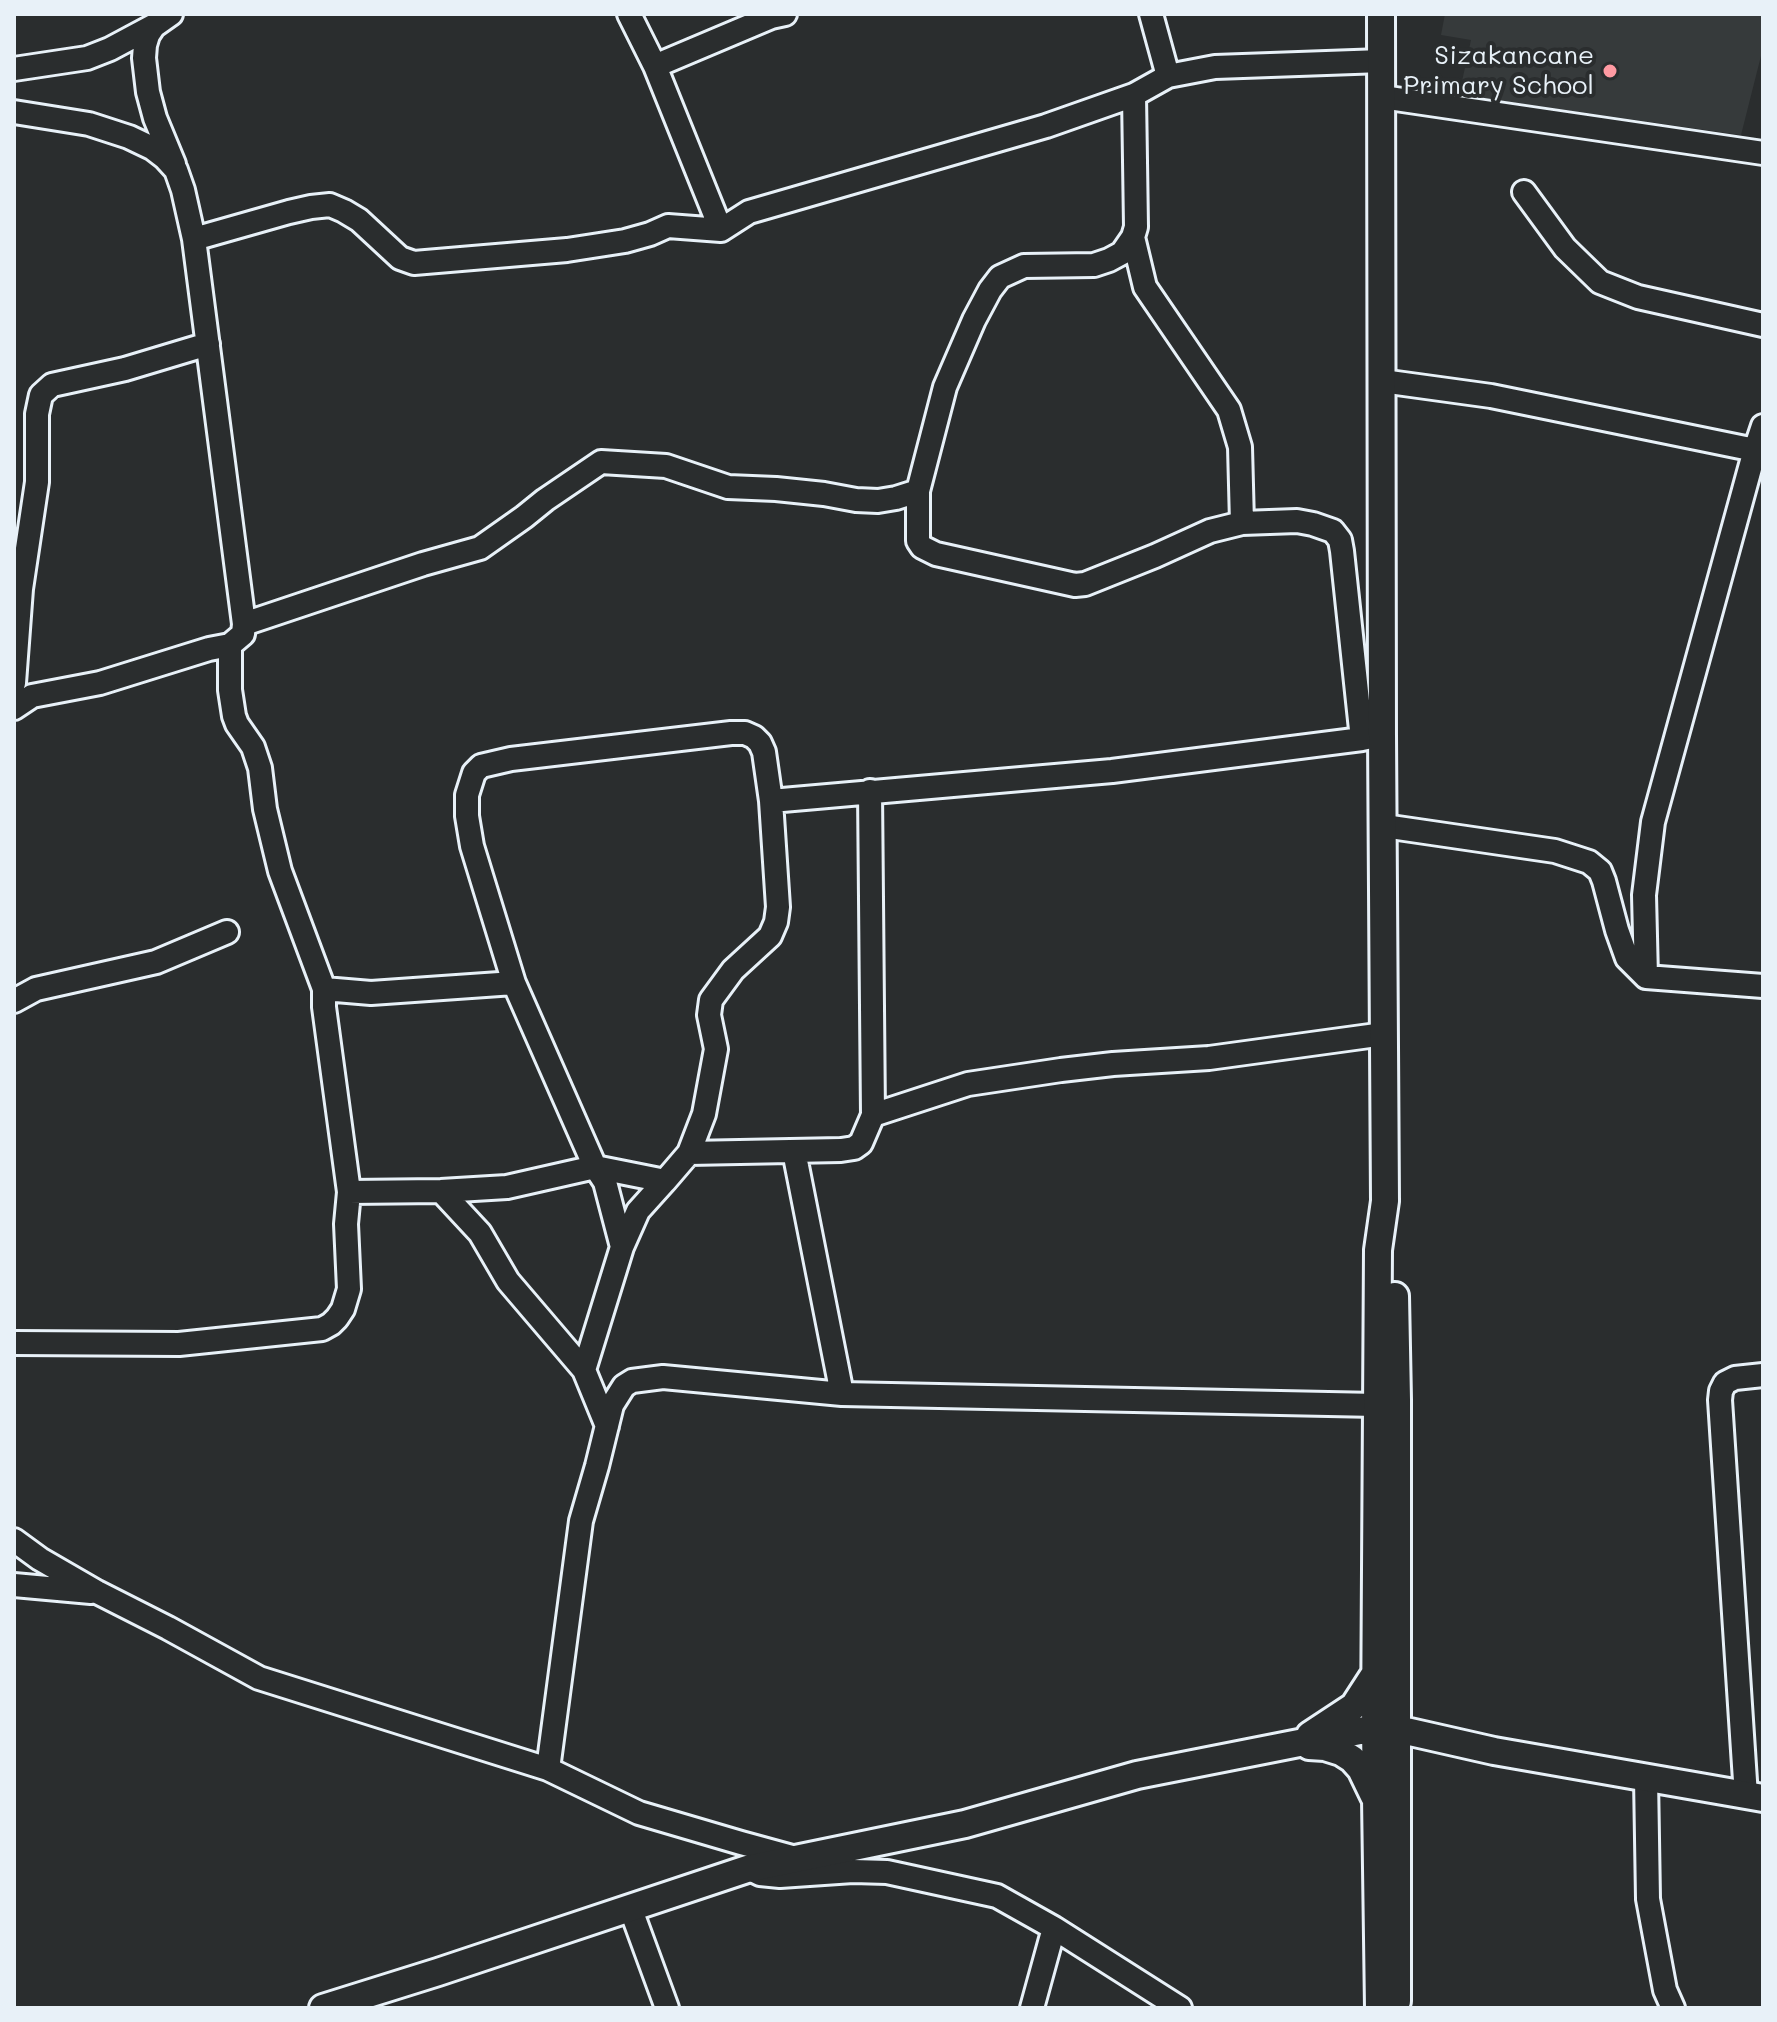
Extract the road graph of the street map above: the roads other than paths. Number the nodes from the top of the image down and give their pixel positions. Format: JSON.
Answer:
{"nodes":[{"id":1,"x":629,"y":14,"type":"edge"},
{"id":2,"x":785,"y":14,"type":"edge"},
{"id":3,"x":1151,"y":14,"type":"edge"},
{"id":4,"x":1381,"y":14,"type":"edge"},
{"id":5,"x":163,"y":20,"type":"edge"},
{"id":6,"x":1382,"y":61,"type":"junction"},
{"id":7,"x":655,"y":66,"type":"junction"},
{"id":8,"x":14,"y":69,"type":"edge"},
{"id":9,"x":1168,"y":76,"type":"junction"},
{"id":10,"x":1134,"y":95,"type":"junction"},
{"id":11,"x":1382,"y":97,"type":"junction"},
{"id":12,"x":14,"y":112,"type":"edge"},
{"id":13,"x":1763,"y":153,"type":"edge"},
{"id":14,"x":176,"y":170,"type":"junction"},
{"id":15,"x":1524,"y":192,"type":"dead end"},
{"id":16,"x":721,"y":230,"type":"junction"},
{"id":17,"x":1133,"y":237,"type":"junction"},
{"id":18,"x":194,"y":239,"type":"junction"},
{"id":19,"x":1763,"y":325,"type":"edge"},
{"id":20,"x":208,"y":344,"type":"junction"},
{"id":21,"x":1382,"y":381,"type":"junction"},
{"id":22,"x":1763,"y":426,"type":"edge"},
{"id":23,"x":1755,"y":450,"type":"junction"},
{"id":24,"x":918,"y":491,"type":"junction"},
{"id":25,"x":1242,"y":523,"type":"junction"},
{"id":26,"x":244,"y":624,"type":"junction"},
{"id":27,"x":230,"y":645,"type":"junction"},
{"id":28,"x":14,"y":683,"type":"edge"},
{"id":29,"x":14,"y":708,"type":"edge"},
{"id":30,"x":1372,"y":737,"type":"junction"},
{"id":31,"x":870,"y":791,"type":"junction"},
{"id":32,"x":771,"y":801,"type":"junction"},
{"id":33,"x":1384,"y":826,"type":"junction"},
{"id":34,"x":227,"y":932,"type":"dead end"},
{"id":35,"x":1646,"y":977,"type":"junction"},
{"id":36,"x":514,"y":983,"type":"junction"},
{"id":37,"x":1763,"y":986,"type":"edge"},
{"id":38,"x":324,"y":989,"type":"junction"},
{"id":39,"x":14,"y":1001,"type":"edge"},
{"id":40,"x":1384,"y":1034,"type":"junction"},
{"id":41,"x":873,"y":1115,"type":"junction"},
{"id":42,"x":794,"y":1151,"type":"junction"},
{"id":43,"x":689,"y":1153,"type":"junction"},
{"id":44,"x":595,"y":1167,"type":"junction"},
{"id":45,"x":665,"y":1181,"type":"junction"},
{"id":46,"x":441,"y":1191,"type":"junction"},
{"id":47,"x":349,"y":1192,"type":"junction"},
{"id":48,"x":622,"y":1247,"type":"junction"},
{"id":49,"x":14,"y":1343,"type":"edge"},
{"id":50,"x":584,"y":1370,"type":"junction"},
{"id":51,"x":1763,"y":1375,"type":"edge"},
{"id":52,"x":842,"y":1394,"type":"junction"},
{"id":53,"x":1387,"y":1402,"type":"junction"},
{"id":54,"x":607,"y":1426,"type":"junction"},
{"id":55,"x":14,"y":1540,"type":"edge"},
{"id":56,"x":14,"y":1585,"type":"edge"},
{"id":57,"x":97,"y":1592,"type":"junction"},
{"id":58,"x":1376,"y":1672,"type":"junction"},
{"id":59,"x":1386,"y":1728,"type":"junction"},
{"id":60,"x":1294,"y":1745,"type":"junction"},
{"id":61,"x":548,"y":1769,"type":"junction"},
{"id":62,"x":1646,"y":1778,"type":"junction"},
{"id":63,"x":1754,"y":1797,"type":"edge"},
{"id":64,"x":1376,"y":1801,"type":"junction"},
{"id":65,"x":797,"y":1858,"type":"junction"},
{"id":66,"x":747,"y":1869,"type":"junction"},
{"id":67,"x":630,"y":1907,"type":"junction"},
{"id":68,"x":1054,"y":1928,"type":"junction"},
{"id":69,"x":323,"y":2008,"type":"edge"},
{"id":70,"x":667,"y":2008,"type":"edge"},
{"id":71,"x":1032,"y":2008,"type":"edge"},
{"id":72,"x":1180,"y":2008,"type":"edge"},
{"id":73,"x":1379,"y":2008,"type":"edge"},
{"id":74,"x":1397,"y":2008,"type":"edge"},
{"id":75,"x":1673,"y":2008,"type":"edge"}],
"edges":[{"from":1,"to":7,"type":"street"},
{"from":2,"to":7,"type":"street"},
{"from":3,"to":9,"type":"street"},
{"from":4,"to":6,"type":"street"},
{"from":5,"to":8,"type":"street"},
{"from":5,"to":14,"type":"street"},
{"from":6,"to":9,"type":"street"},
{"from":6,"to":11,"type":"street"},
{"from":7,"to":16,"type":"street"},
{"from":9,"to":10,"type":"street"},
{"from":10,"to":16,"type":"street"},
{"from":10,"to":17,"type":"street"},
{"from":11,"to":13,"type":"street"},
{"from":11,"to":21,"type":"street"},
{"from":12,"to":14,"type":"street"},
{"from":14,"to":18,"type":"street"},
{"from":15,"to":19,"type":"street"},
{"from":16,"to":18,"type":"street"},
{"from":17,"to":24,"type":"street"},
{"from":17,"to":25,"type":"street"},
{"from":18,"to":20,"type":"street"},
{"from":20,"to":26,"type":"street"},
{"from":20,"to":28,"type":"street"},
{"from":21,"to":23,"type":"street"},
{"from":21,"to":30,"type":"street"},
{"from":22,"to":23,"type":"street"},
{"from":23,"to":35,"type":"street"},
{"from":24,"to":25,"type":"street"},
{"from":24,"to":26,"type":"street"},
{"from":25,"to":30,"type":"street"},
{"from":26,"to":27,"type":"street"},
{"from":27,"to":29,"type":"street"},
{"from":27,"to":38,"type":"street"},
{"from":30,"to":31,"type":"street"},
{"from":30,"to":33,"type":"street"},
{"from":31,"to":32,"type":"street"},
{"from":31,"to":41,"type":"street"},
{"from":32,"to":36,"type":"street"},
{"from":32,"to":43,"type":"street"},
{"from":33,"to":35,"type":"street"},
{"from":33,"to":40,"type":"street"},
{"from":34,"to":39,"type":"street"},
{"from":35,"to":37,"type":"street"},
{"from":36,"to":38,"type":"street"},
{"from":36,"to":44,"type":"street"},
{"from":38,"to":47,"type":"street"},
{"from":40,"to":41,"type":"street"},
{"from":40,"to":53,"type":"street"},
{"from":41,"to":42,"type":"street"},
{"from":42,"to":43,"type":"street"},
{"from":42,"to":52,"type":"street"},
{"from":43,"to":45,"type":"street"},
{"from":44,"to":45,"type":"street"},
{"from":44,"to":46,"type":"street"},
{"from":44,"to":48,"type":"street"},
{"from":45,"to":48,"type":"street"},
{"from":46,"to":47,"type":"street"},
{"from":46,"to":50,"type":"street"},
{"from":47,"to":49,"type":"street"},
{"from":48,"to":50,"type":"street"},
{"from":50,"to":54,"type":"street"},
{"from":51,"to":63,"type":"street"},
{"from":52,"to":53,"type":"street"},
{"from":52,"to":54,"type":"street"},
{"from":53,"to":58,"type":"street"},
{"from":53,"to":59,"type":"street"},
{"from":54,"to":61,"type":"street"},
{"from":55,"to":57,"type":"street"},
{"from":56,"to":57,"type":"street"},
{"from":57,"to":61,"type":"street"},
{"from":58,"to":59,"type":"street"},
{"from":58,"to":60,"type":"street"},
{"from":59,"to":60,"type":"street"},
{"from":59,"to":62,"type":"street"},
{"from":59,"to":64,"type":"street"},
{"from":59,"to":74,"type":"street"},
{"from":60,"to":64,"type":"street"},
{"from":60,"to":65,"type":"street"},
{"from":61,"to":65,"type":"street"},
{"from":62,"to":63,"type":"street"},
{"from":62,"to":75,"type":"street"},
{"from":64,"to":73,"type":"street"},
{"from":65,"to":66,"type":"street"},
{"from":66,"to":67,"type":"street"},
{"from":66,"to":68,"type":"street"},
{"from":67,"to":69,"type":"street"},
{"from":67,"to":70,"type":"street"},
{"from":68,"to":71,"type":"street"},
{"from":68,"to":72,"type":"street"}]}
